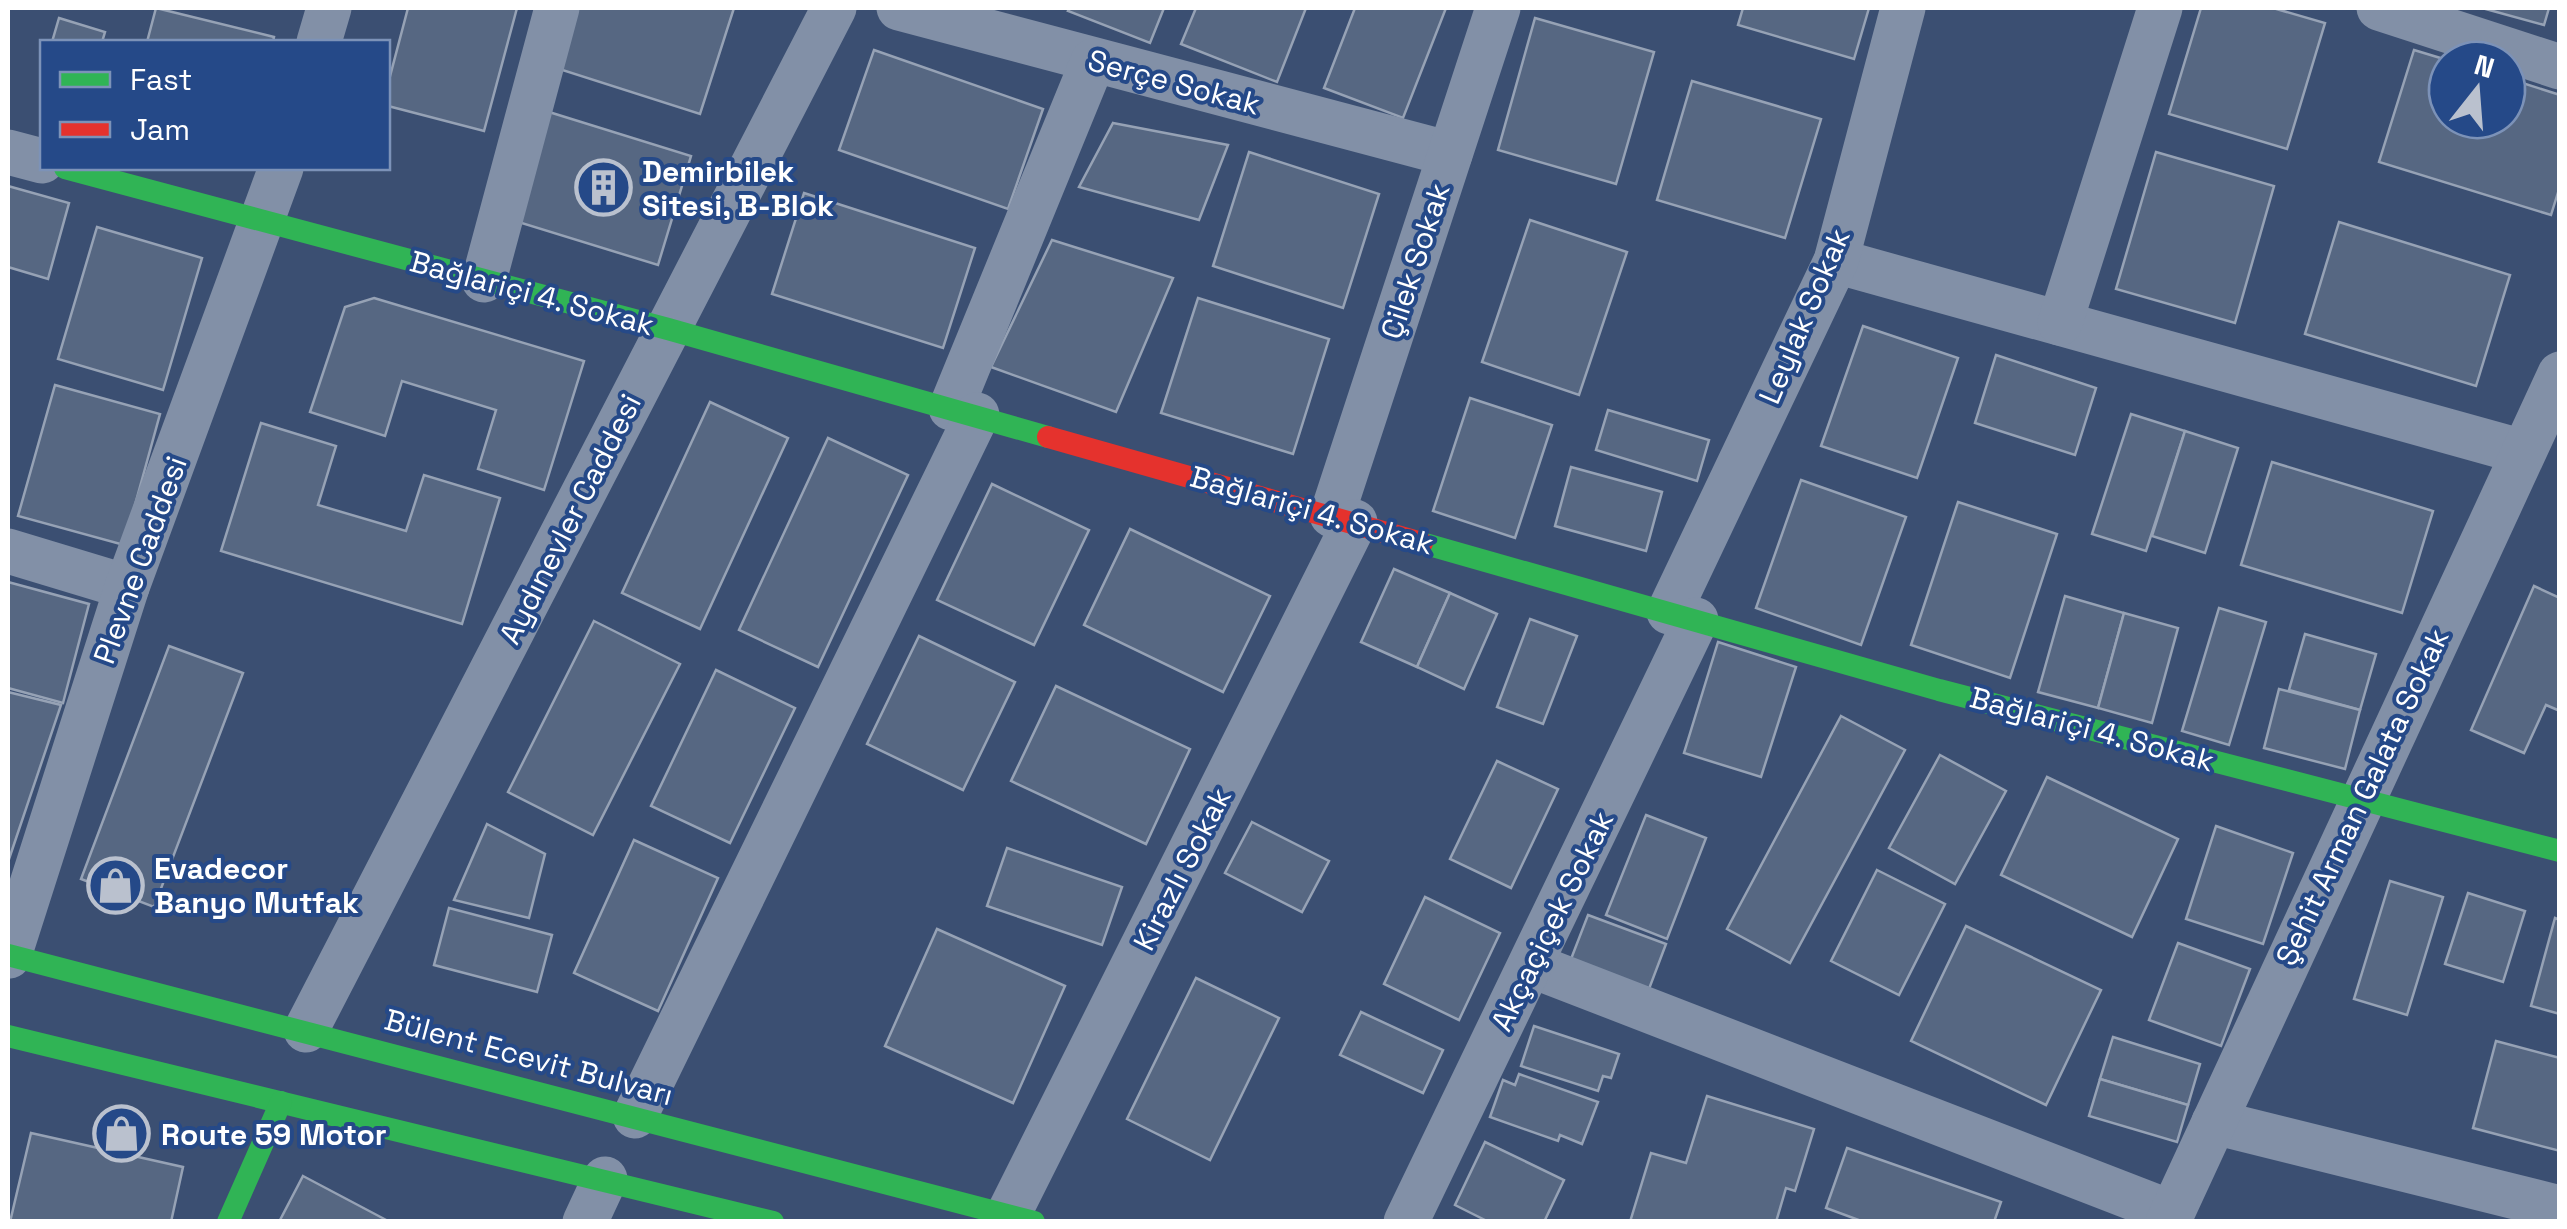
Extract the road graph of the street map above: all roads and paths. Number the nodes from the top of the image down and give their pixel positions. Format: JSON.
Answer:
{"nodes":[{"id":1,"x":329,"y":8,"type":"edge"},
{"id":2,"x":556,"y":8,"type":"edge"},
{"id":3,"x":834,"y":8,"type":"edge"},
{"id":4,"x":899,"y":8,"type":"edge"},
{"id":5,"x":1498,"y":8,"type":"edge"},
{"id":6,"x":1903,"y":8,"type":"edge"},
{"id":7,"x":2160,"y":8,"type":"edge"},
{"id":8,"x":2379,"y":8,"type":"edge"},
{"id":9,"x":320,"y":40,"type":"edge"},
{"id":10,"x":1093,"y":60,"type":"junction"},
{"id":11,"x":2560,"y":67,"type":"edge"},
{"id":12,"x":8,"y":152,"type":"edge"},
{"id":13,"x":1450,"y":154,"type":"junction"},
{"id":14,"x":40,"y":160,"type":"edge"},
{"id":15,"x":73,"y":170,"type":"edge"},
{"id":16,"x":280,"y":170,"type":"edge"},
{"id":17,"x":265,"y":222,"type":"junction"},
{"id":18,"x":1836,"y":261,"type":"junction"},
{"id":19,"x":484,"y":280,"type":"junction"},
{"id":20,"x":2060,"y":323,"type":"junction"},
{"id":21,"x":668,"y":328,"type":"junction"},
{"id":22,"x":2560,"y":374,"type":"edge"},
{"id":23,"x":964,"y":411,"type":"junction"},
{"id":24,"x":2540,"y":434,"type":"edge"},
{"id":25,"x":1344,"y":519,"type":"junction"},
{"id":26,"x":8,"y":551,"type":"edge"},
{"id":27,"x":127,"y":587,"type":"junction"},
{"id":28,"x":1682,"y":616,"type":"junction"},
{"id":29,"x":2360,"y":799,"type":"junction"},
{"id":30,"x":2560,"y":851,"type":"edge"},
{"id":31,"x":8,"y":955,"type":"edge"},
{"id":32,"x":1531,"y":965,"type":"junction"},
{"id":33,"x":306,"y":1030,"type":"junction"},
{"id":34,"x":8,"y":1036,"type":"edge"},
{"id":35,"x":281,"y":1102,"type":"junction"},
{"id":36,"x":635,"y":1116,"type":"junction"},
{"id":37,"x":2214,"y":1122,"type":"junction"},
{"id":38,"x":605,"y":1180,"type":"junction"},
{"id":39,"x":2560,"y":1208,"type":"edge"},
{"id":40,"x":2170,"y":1217,"type":"edge"},
{"id":41,"x":1021,"y":1218,"type":"edge"},
{"id":42,"x":228,"y":1222,"type":"edge"},
{"id":43,"x":585,"y":1222,"type":"edge"},
{"id":44,"x":774,"y":1222,"type":"edge"},
{"id":45,"x":1406,"y":1222,"type":"edge"}],
"edges":[{"from":1,"to":9,"type":"street"},
{"from":2,"to":19,"type":"street"},
{"from":3,"to":21,"type":"street","name":"Aydınevler Caddesi"},
{"from":4,"to":10,"type":"street","name":"Serçe Sokak"},
{"from":5,"to":13,"type":"street","name":"Çilek Sokak"},
{"from":6,"to":18,"type":"street","name":"Leylak Sokak"},
{"from":7,"to":20,"type":"street"},
{"from":8,"to":11,"type":"street"},
{"from":10,"to":13,"type":"street","name":"Serçe Sokak"},
{"from":10,"to":23,"type":"street"},
{"from":12,"to":14,"type":"street"},
{"from":13,"to":25,"type":"street","name":"Çilek Sokak"},
{"from":15,"to":17,"type":"street","name":"Bağlariçi 4. Sokak"},
{"from":16,"to":17,"type":"street","name":"Plevne Caddesi"},
{"from":17,"to":19,"type":"street","name":"Bağlariçi 4. Sokak"},
{"from":17,"to":27,"type":"street","name":"Plevne Caddesi"},
{"from":18,"to":20,"type":"street"},
{"from":18,"to":28,"type":"street","name":"Leylak Sokak"},
{"from":19,"to":21,"type":"street","name":"Bağlariçi 4. Sokak"},
{"from":20,"to":24,"type":"street"},
{"from":21,"to":23,"type":"street","name":"Bağlariçi 4. Sokak"},
{"from":21,"to":33,"type":"street","name":"Aydınevler Caddesi"},
{"from":22,"to":24,"type":"street","name":"Şehit Arman Galata Sokak"},
{"from":23,"to":25,"type":"street","name":"Bağlariçi 4. Sokak"},
{"from":23,"to":36,"type":"street"},
{"from":24,"to":29,"type":"street","name":"Şehit Arman Galata Sokak"},
{"from":25,"to":28,"type":"street","name":"Bağlariçi 4. Sokak"},
{"from":25,"to":41,"type":"street","name":"Kirazlı Sokak"},
{"from":26,"to":27,"type":"street"},
{"from":27,"to":31,"type":"street","name":"Plevne Caddesi"},
{"from":28,"to":29,"type":"street","name":"Bağlariçi 4. Sokak"},
{"from":28,"to":32,"type":"street","name":"Akçaçiçek Sokak"},
{"from":29,"to":30,"type":"street","name":"Bağlariçi 4. Sokak"},
{"from":29,"to":37,"type":"street","name":"Şehit Arman Galata Sokak"},
{"from":31,"to":33,"type":"street","name":"Bülent Ecevit Bulvarı"},
{"from":32,"to":40,"type":"street"},
{"from":32,"to":45,"type":"street","name":"Akçaçiçek Sokak"},
{"from":33,"to":36,"type":"street","name":"Bülent Ecevit Bulvarı"},
{"from":34,"to":35,"type":"street"},
{"from":35,"to":38,"type":"street"},
{"from":35,"to":42,"type":"street"},
{"from":36,"to":41,"type":"street","name":"Bülent Ecevit Bulvarı"},
{"from":37,"to":39,"type":"street"},
{"from":37,"to":40,"type":"street","name":"Şehit Arman Galata Sokak"},
{"from":38,"to":43,"type":"street"},
{"from":38,"to":44,"type":"street"}]}
